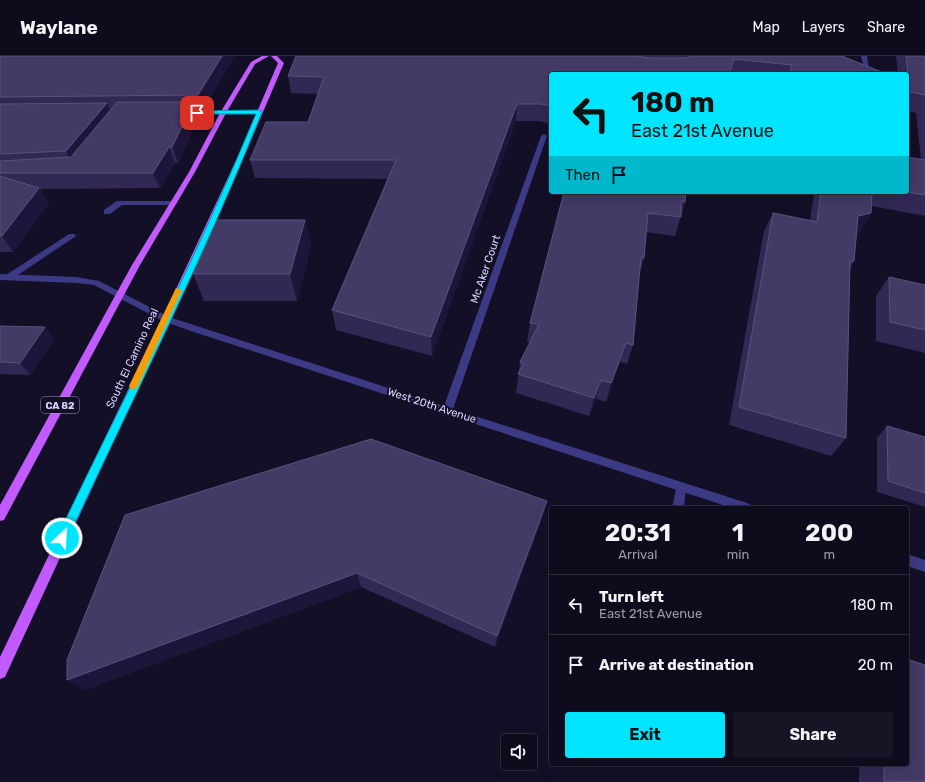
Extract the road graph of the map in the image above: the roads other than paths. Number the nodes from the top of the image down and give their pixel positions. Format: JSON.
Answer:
{"nodes":[{"id":1,"x":266,"y":56,"type":"edge"},
{"id":2,"x":274,"y":56,"type":"edge"},
{"id":3,"x":864,"y":56,"type":"edge"},
{"id":4,"x":867,"y":68,"type":"edge"},
{"id":5,"x":223,"y":112,"type":"junction"},
{"id":6,"x":259,"y":112,"type":"junction"},
{"id":7,"x":174,"y":113,"type":"edge"},
{"id":8,"x":544,"y":136,"type":"dead end"},
{"id":9,"x":174,"y":203,"type":"junction"},
{"id":10,"x":107,"y":212,"type":"dead end"},
{"id":11,"x":72,"y":236,"type":"dead end"},
{"id":12,"x":0,"y":277,"type":"edge"},
{"id":13,"x":9,"y":277,"type":"junction"},
{"id":14,"x":120,"y":295,"type":"junction"},
{"id":15,"x":166,"y":319,"type":"junction"},
{"id":16,"x":448,"y":410,"type":"junction"},
{"id":17,"x":681,"y":487,"type":"junction"},
{"id":18,"x":678,"y":506,"type":"edge"},
{"id":19,"x":741,"y":506,"type":"edge"},
{"id":20,"x":0,"y":516,"type":"edge"},
{"id":21,"x":909,"y":561,"type":"edge"},
{"id":22,"x":925,"y":566,"type":"edge"},
{"id":23,"x":0,"y":672,"type":"edge"}],
"edges":[{"from":1,"to":5,"type":"main road","number":"CA 82"},
{"from":2,"to":6,"type":"main road","name":"South El Camino Real"},
{"from":3,"to":4,"type":"street"},
{"from":5,"to":6,"type":"street"},
{"from":5,"to":7,"type":"street"},
{"from":5,"to":9,"type":"main road","number":"CA 82"},
{"from":6,"to":15,"type":"main road","name":"South El Camino Real"},
{"from":8,"to":16,"type":"street","name":"Mc Aker Court"},
{"from":9,"to":10,"type":"street"},
{"from":9,"to":14,"type":"main road","number":"CA 82"},
{"from":11,"to":13,"type":"street"},
{"from":12,"to":13,"type":"street","name":"West 20th Avenue"},
{"from":13,"to":14,"type":"street","name":"West 20th Avenue"},
{"from":14,"to":15,"type":"street","name":"West 20th Avenue"},
{"from":14,"to":20,"type":"main road","number":"CA 82"},
{"from":15,"to":16,"type":"street","name":"West 20th Avenue"},
{"from":15,"to":23,"type":"main road","name":"South El Camino Real"},
{"from":16,"to":17,"type":"street","name":"West 20th Avenue"},
{"from":17,"to":18,"type":"street"},
{"from":17,"to":19,"type":"street","name":"West 20th Avenue"},
{"from":21,"to":22,"type":"street"}]}
